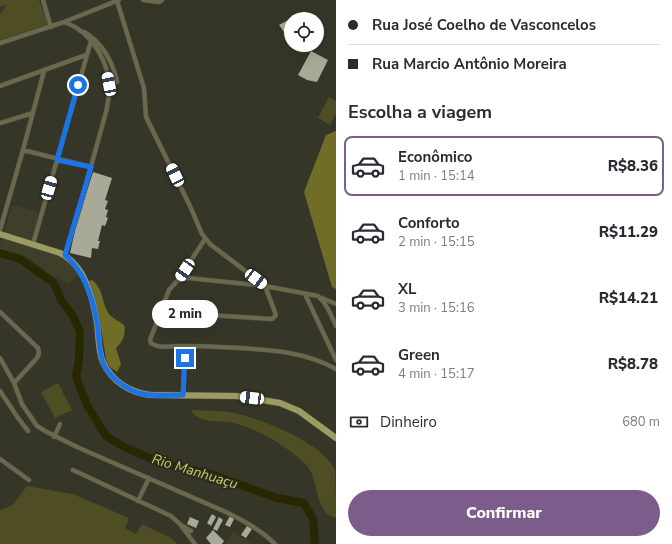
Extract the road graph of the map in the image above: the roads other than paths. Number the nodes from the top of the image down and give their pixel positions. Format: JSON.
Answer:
{"nodes":[{"id":1,"x":43,"y":0,"type":"edge"},
{"id":2,"x":142,"y":0,"type":"edge"},
{"id":3,"x":162,"y":0,"type":"edge"},
{"id":4,"x":118,"y":1,"type":"edge"},
{"id":5,"x":64,"y":22,"type":"junction"},
{"id":6,"x":51,"y":27,"type":"junction"},
{"id":7,"x":79,"y":29,"type":"junction"},
{"id":8,"x":91,"y":41,"type":"junction"},
{"id":9,"x":0,"y":43,"type":"edge"},
{"id":10,"x":86,"y":55,"type":"junction"},
{"id":11,"x":44,"y":71,"type":"junction"},
{"id":12,"x":117,"y":82,"type":"dead end"},
{"id":13,"x":0,"y":86,"type":"edge"},
{"id":14,"x":33,"y":113,"type":"junction"},
{"id":15,"x":0,"y":123,"type":"edge"},
{"id":16,"x":23,"y":150,"type":"junction"},
{"id":17,"x":57,"y":160,"type":"junction"},
{"id":18,"x":91,"y":167,"type":"junction"},
{"id":19,"x":0,"y":230,"type":"edge"},
{"id":20,"x":0,"y":234,"type":"edge"},
{"id":21,"x":205,"y":239,"type":"junction"},
{"id":22,"x":33,"y":244,"type":"junction"},
{"id":23,"x":65,"y":255,"type":"junction"},
{"id":24,"x":178,"y":280,"type":"junction"},
{"id":25,"x":265,"y":286,"type":"junction"},
{"id":26,"x":305,"y":294,"type":"junction"},
{"id":27,"x":318,"y":296,"type":"junction"},
{"id":28,"x":336,"y":304,"type":"edge"},
{"id":29,"x":0,"y":312,"type":"edge"},
{"id":30,"x":160,"y":312,"type":"junction"},
{"id":31,"x":336,"y":326,"type":"edge"},
{"id":32,"x":185,"y":346,"type":"junction"},
{"id":33,"x":0,"y":358,"type":"edge"},
{"id":34,"x":336,"y":360,"type":"edge"},
{"id":35,"x":2,"y":365,"type":"edge"},
{"id":36,"x":336,"y":369,"type":"edge"},
{"id":37,"x":14,"y":384,"type":"junction"},
{"id":38,"x":0,"y":391,"type":"edge"},
{"id":39,"x":183,"y":395,"type":"junction"},
{"id":40,"x":60,"y":424,"type":"dead end"},
{"id":41,"x":28,"y":431,"type":"dead end"},
{"id":42,"x":54,"y":437,"type":"junction"},
{"id":43,"x":336,"y":438,"type":"edge"},
{"id":44,"x":0,"y":459,"type":"edge"},
{"id":45,"x":73,"y":470,"type":"dead end"},
{"id":46,"x":149,"y":478,"type":"junction"},
{"id":47,"x":29,"y":480,"type":"dead end"},
{"id":48,"x":138,"y":501,"type":"junction"},
{"id":49,"x":181,"y":525,"type":"junction"},
{"id":50,"x":191,"y":530,"type":"dead end"},
{"id":51,"x":195,"y":544,"type":"edge"},
{"id":52,"x":275,"y":544,"type":"edge"}],
"edges":[{"from":1,"to":6,"type":"street"},
{"from":2,"to":3,"type":"street"},
{"from":4,"to":5,"type":"street"},
{"from":4,"to":21,"type":"street"},
{"from":5,"to":6,"type":"street"},
{"from":5,"to":7,"type":"street"},
{"from":6,"to":9,"type":"street"},
{"from":7,"to":8,"type":"street"},
{"from":7,"to":12,"type":"street"},
{"from":8,"to":10,"type":"street"},
{"from":8,"to":18,"type":"street"},
{"from":10,"to":11,"type":"street"},
{"from":10,"to":17,"type":"street"},
{"from":11,"to":13,"type":"street"},
{"from":11,"to":14,"type":"street"},
{"from":14,"to":15,"type":"street"},
{"from":14,"to":16,"type":"street"},
{"from":16,"to":17,"type":"street"},
{"from":16,"to":19,"type":"street"},
{"from":17,"to":18,"type":"street"},
{"from":17,"to":22,"type":"street"},
{"from":18,"to":23,"type":"street"},
{"from":20,"to":22,"type":"main road"},
{"from":21,"to":24,"type":"street"},
{"from":21,"to":25,"type":"street"},
{"from":22,"to":23,"type":"main road"},
{"from":23,"to":39,"type":"main road"},
{"from":24,"to":25,"type":"street"},
{"from":24,"to":30,"type":"street"},
{"from":25,"to":26,"type":"street"},
{"from":25,"to":30,"type":"street"},
{"from":26,"to":27,"type":"street"},
{"from":26,"to":34,"type":"street"},
{"from":27,"to":28,"type":"street"},
{"from":27,"to":31,"type":"street"},
{"from":29,"to":37,"type":"street"},
{"from":30,"to":32,"type":"street"},
{"from":32,"to":36,"type":"street"},
{"from":32,"to":39,"type":"street"},
{"from":33,"to":35,"type":"street"},
{"from":35,"to":37,"type":"street"},
{"from":37,"to":42,"type":"street"},
{"from":38,"to":41,"type":"street"},
{"from":39,"to":43,"type":"main road"},
{"from":40,"to":42,"type":"street"},
{"from":42,"to":46,"type":"street"},
{"from":44,"to":47,"type":"street"},
{"from":45,"to":48,"type":"street"},
{"from":46,"to":48,"type":"street"},
{"from":46,"to":52,"type":"street"},
{"from":48,"to":49,"type":"street"},
{"from":49,"to":50,"type":"street"},
{"from":49,"to":51,"type":"street"}]}
